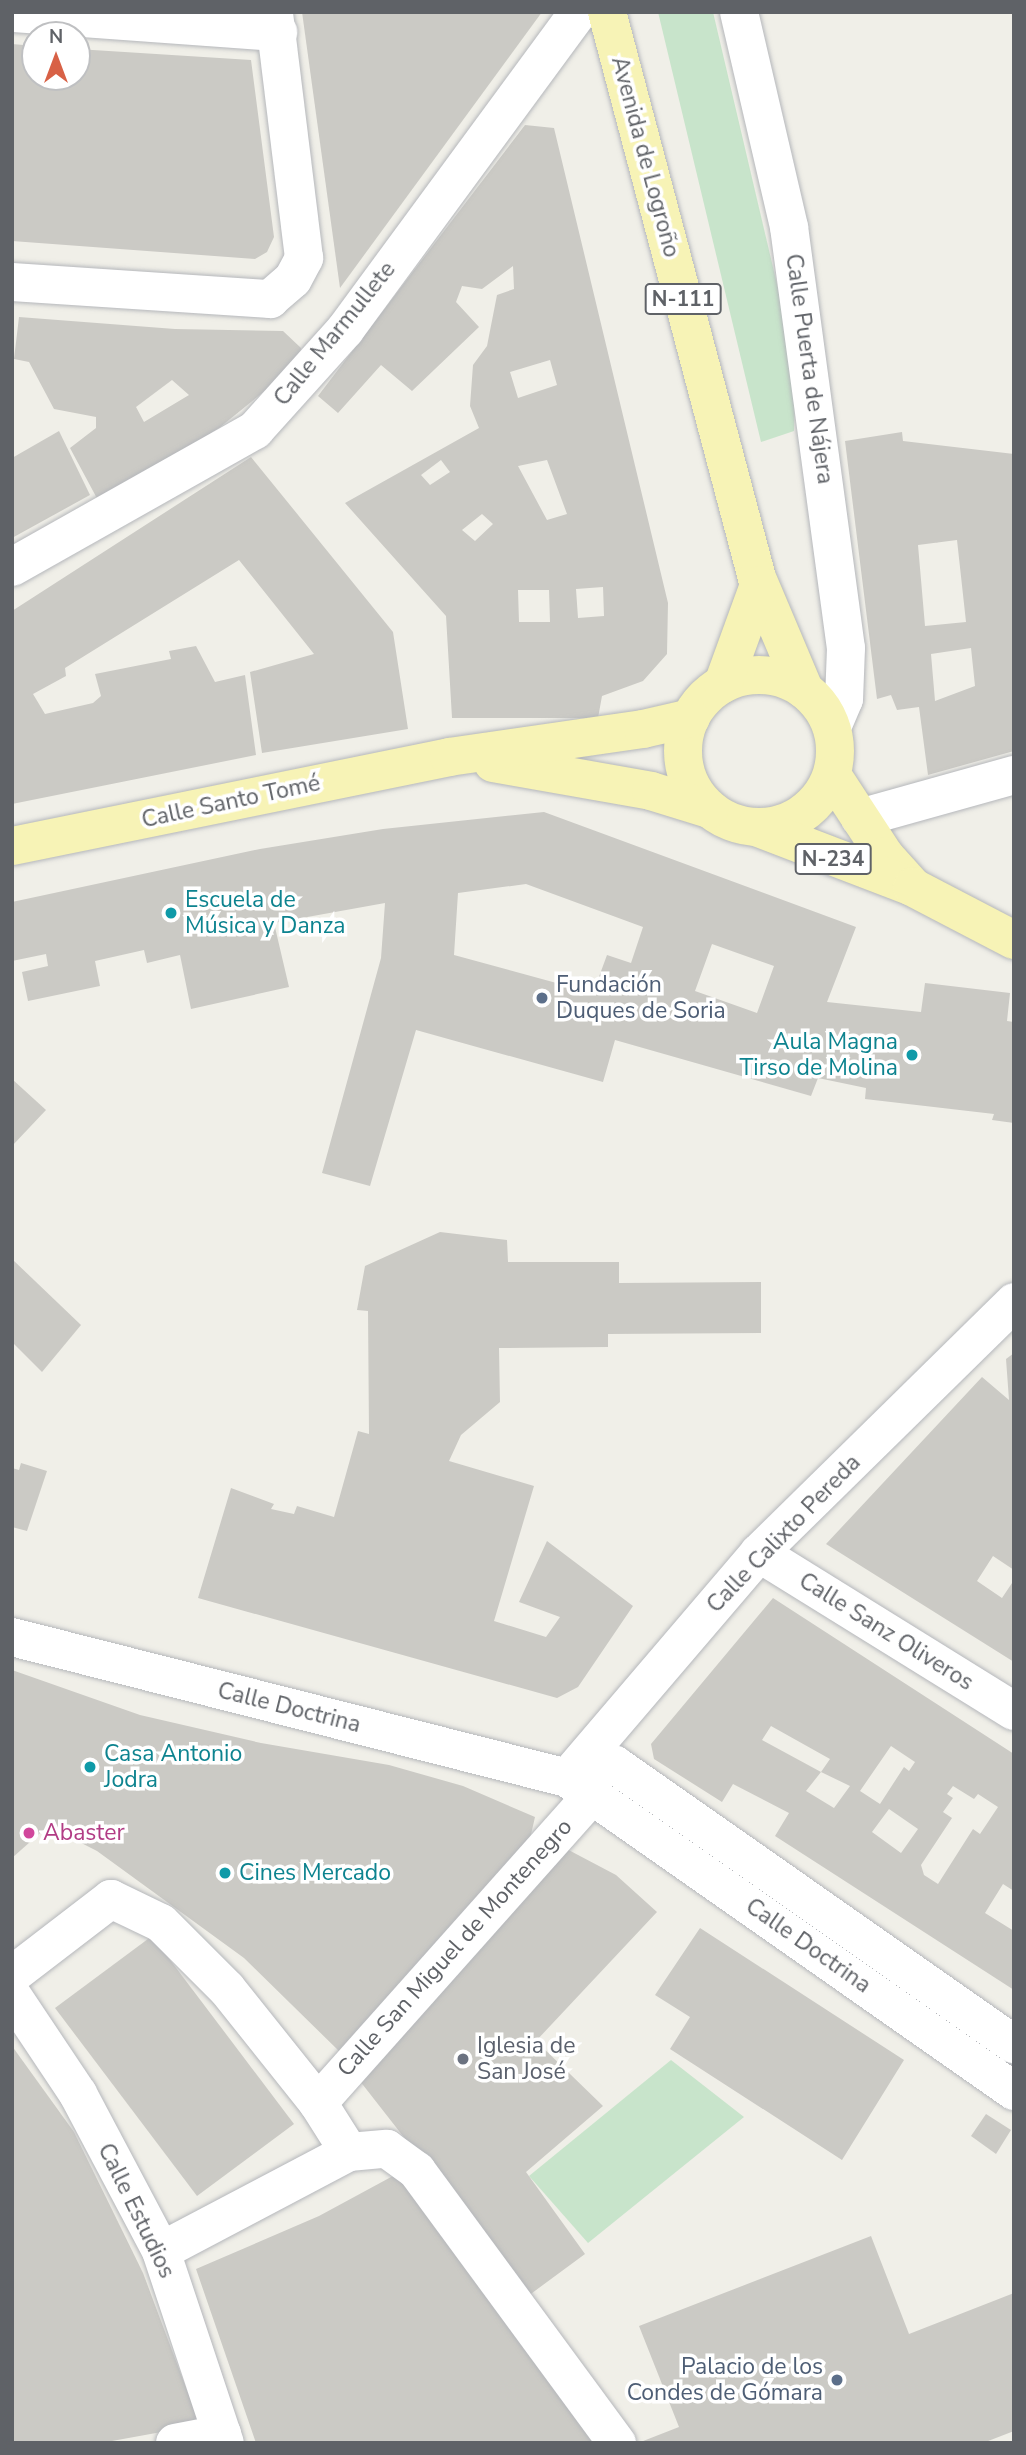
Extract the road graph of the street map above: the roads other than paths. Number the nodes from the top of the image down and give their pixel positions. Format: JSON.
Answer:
{"nodes":[{"id":1,"x":579,"y":12,"type":"edge"},
{"id":2,"x":607,"y":12,"type":"edge"},
{"id":3,"x":739,"y":12,"type":"edge"},
{"id":4,"x":12,"y":13,"type":"edge"},
{"id":5,"x":276,"y":22,"type":"edge"},
{"id":6,"x":12,"y":282,"type":"edge"},
{"id":7,"x":12,"y":567,"type":"edge"},
{"id":8,"x":759,"y":585,"type":"junction"},
{"id":9,"x":723,"y":684,"type":"junction"},
{"id":10,"x":804,"y":689,"type":"junction"},
{"id":11,"x":691,"y":718,"type":"junction"},
{"id":12,"x":832,"y":727,"type":"junction"},
{"id":13,"x":449,"y":757,"type":"junction"},
{"id":14,"x":832,"y":775,"type":"junction"},
{"id":15,"x":1014,"y":775,"type":"edge"},
{"id":16,"x":709,"y":809,"type":"junction"},
{"id":17,"x":860,"y":818,"type":"junction"},
{"id":18,"x":756,"y":827,"type":"junction"},
{"id":19,"x":12,"y":846,"type":"edge"},
{"id":20,"x":912,"y":887,"type":"junction"},
{"id":21,"x":1014,"y":940,"type":"edge"},
{"id":22,"x":1014,"y":1302,"type":"edge"},
{"id":23,"x":759,"y":1553,"type":"junction"},
{"id":24,"x":12,"y":1637,"type":"edge"},
{"id":25,"x":1014,"y":1711,"type":"edge"},
{"id":26,"x":580,"y":1786,"type":"junction"},
{"id":27,"x":12,"y":1975,"type":"edge"},
{"id":28,"x":12,"y":1995,"type":"edge"},
{"id":29,"x":1014,"y":2044,"type":"edge"},
{"id":30,"x":1014,"y":2091,"type":"edge"},
{"id":31,"x":318,"y":2103,"type":"junction"},
{"id":32,"x":349,"y":2152,"type":"junction"},
{"id":33,"x":161,"y":2251,"type":"junction"},
{"id":34,"x":223,"y":2438,"type":"edge"},
{"id":35,"x":176,"y":2443,"type":"edge"},
{"id":36,"x":617,"y":2443,"type":"edge"}],
"edges":[{"from":1,"to":7,"type":"street","name":"Calle Marmullete"},
{"from":2,"to":8,"type":"main road","name":"Avenida de Logroño","number":"N-111"},
{"from":3,"to":12,"type":"street","name":"Calle Puerta de Nájera"},
{"from":4,"to":5,"type":"street"},
{"from":5,"to":6,"type":"street"},
{"from":8,"to":9,"type":"main road"},
{"from":8,"to":10,"type":"main road","name":"Avenida de Logroño","number":"N-111"},
{"from":9,"to":10,"type":"main road"},
{"from":9,"to":11,"type":"main road"},
{"from":10,"to":12,"type":"main road"},
{"from":11,"to":13,"type":"main road","name":"Calle Santo Tomé"},
{"from":11,"to":16,"type":"main road"},
{"from":12,"to":14,"type":"main road"},
{"from":13,"to":16,"type":"main road","name":"Calle Santo Tomé"},
{"from":13,"to":19,"type":"main road","name":"Calle Santo Tomé"},
{"from":14,"to":17,"type":"main road","number":"N-234"},
{"from":14,"to":18,"type":"main road"},
{"from":15,"to":17,"type":"street"},
{"from":16,"to":18,"type":"main road"},
{"from":17,"to":20,"type":"main road","number":"N-234"},
{"from":18,"to":20,"type":"main road","number":"N-234"},
{"from":20,"to":21,"type":"main road","number":"N-234"},
{"from":22,"to":23,"type":"street","name":"Calle Calixto Pereda"},
{"from":23,"to":25,"type":"street","name":"Calle Sanz Oliveros"},
{"from":23,"to":26,"type":"street","name":"Calle Calixto Pereda"},
{"from":24,"to":26,"type":"street","name":"Calle Doctrina"},
{"from":26,"to":29,"type":"street","name":"Calle Doctrina"},
{"from":26,"to":30,"type":"street","name":"Calle Doctrina"},
{"from":26,"to":31,"type":"street","name":"Calle San Miguel de Montenegro"},
{"from":27,"to":31,"type":"street"},
{"from":28,"to":33,"type":"street","name":"Calle Estudios"},
{"from":31,"to":32,"type":"street"},
{"from":32,"to":33,"type":"street"},
{"from":32,"to":36,"type":"street"},
{"from":33,"to":34,"type":"street","name":"Calle Estudios"},
{"from":34,"to":35,"type":"street"}]}
